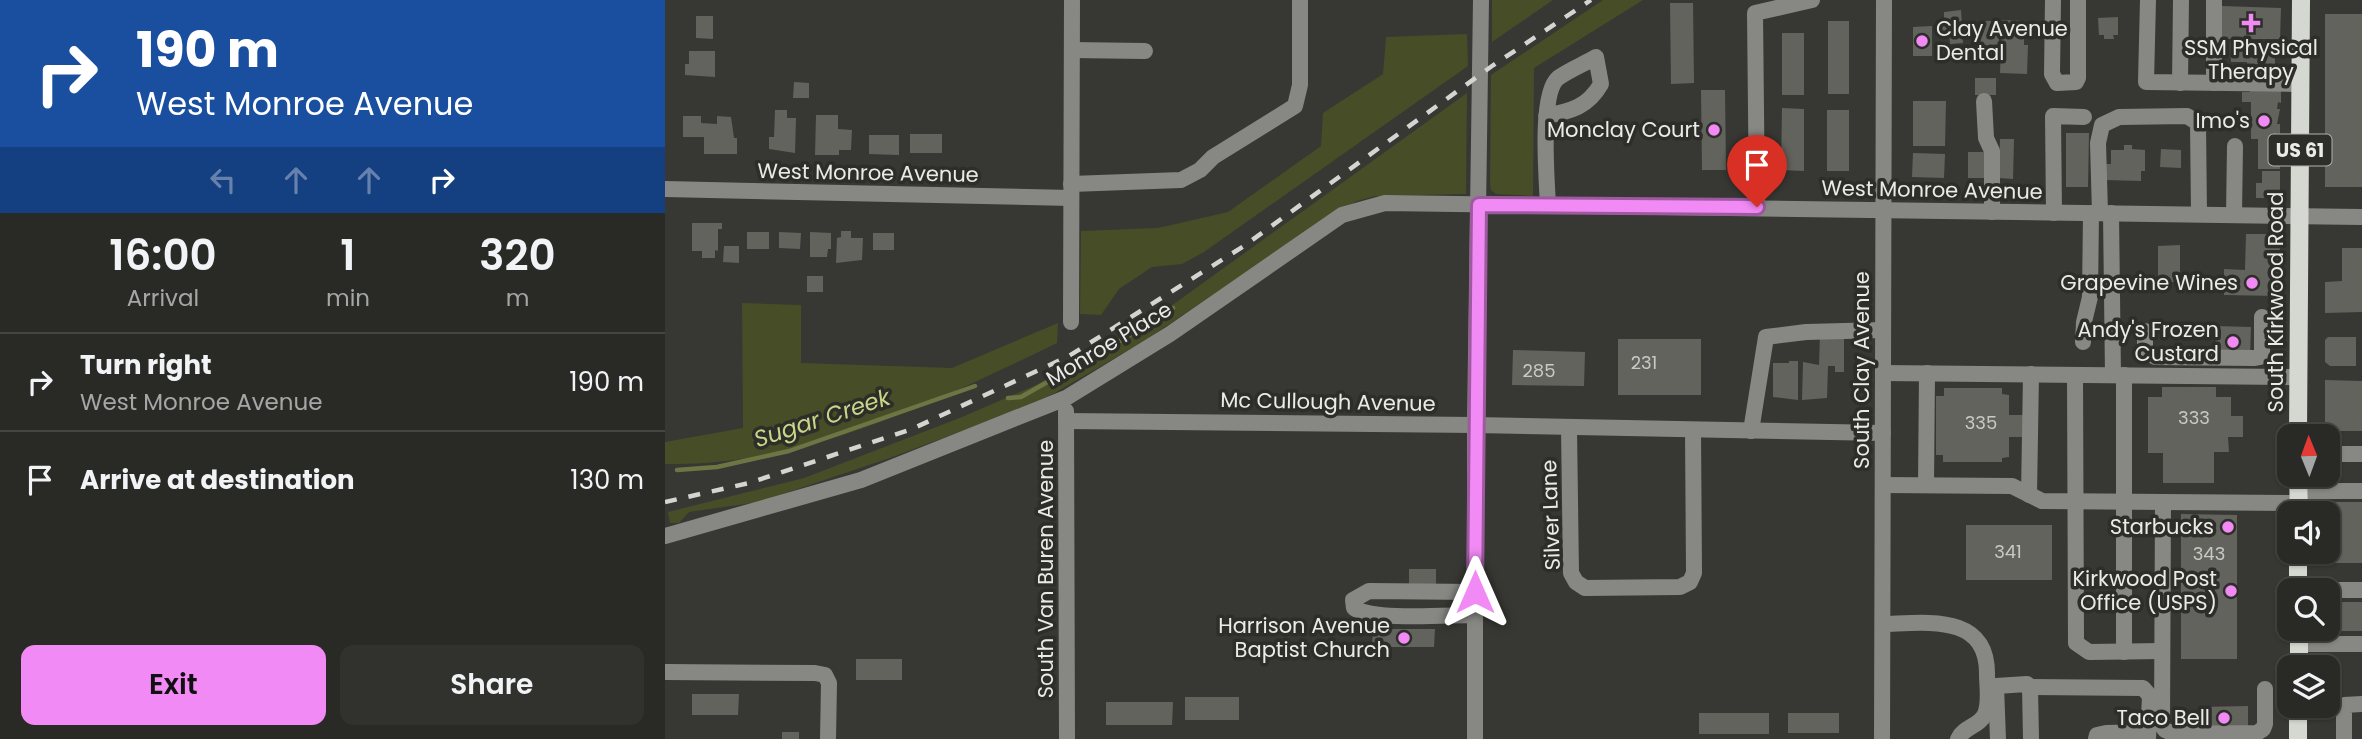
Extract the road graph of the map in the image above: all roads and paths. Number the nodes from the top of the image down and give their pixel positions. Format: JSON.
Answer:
{"nodes":[{"id":1,"x":1072,"y":0,"type":"edge"},
{"id":2,"x":1300,"y":0,"type":"edge"},
{"id":3,"x":1481,"y":0,"type":"edge"},
{"id":4,"x":1812,"y":0,"type":"edge"},
{"id":5,"x":1884,"y":0,"type":"edge"},
{"id":6,"x":2053,"y":0,"type":"edge"},
{"id":7,"x":2078,"y":0,"type":"edge"},
{"id":8,"x":2148,"y":0,"type":"edge"},
{"id":9,"x":2181,"y":0,"type":"edge"},
{"id":10,"x":2214,"y":0,"type":"edge"},
{"id":11,"x":2301,"y":0,"type":"edge"},
{"id":12,"x":1072,"y":50,"type":"junction"},
{"id":13,"x":1145,"y":51,"type":"dead end"},
{"id":14,"x":2180,"y":83,"type":"junction"},
{"id":15,"x":2214,"y":83,"type":"junction"},
{"id":16,"x":2301,"y":84,"type":"junction"},
{"id":17,"x":1985,"y":101,"type":"dead end"},
{"id":18,"x":1546,"y":116,"type":"dead end"},
{"id":19,"x":2084,"y":117,"type":"dead end"},
{"id":20,"x":2235,"y":146,"type":"dead end"},
{"id":21,"x":665,"y":190,"type":"edge"},
{"id":22,"x":1071,"y":191,"type":"junction"},
{"id":23,"x":1479,"y":205,"type":"junction"},
{"id":24,"x":1548,"y":206,"type":"junction"},
{"id":25,"x":1757,"y":207,"type":"junction"},
{"id":26,"x":1883,"y":211,"type":"junction"},
{"id":27,"x":1992,"y":212,"type":"junction"},
{"id":28,"x":2054,"y":213,"type":"junction"},
{"id":29,"x":2101,"y":213,"type":"junction"},
{"id":30,"x":2199,"y":214,"type":"junction"},
{"id":31,"x":2234,"y":215,"type":"junction"},
{"id":32,"x":2300,"y":216,"type":"junction"},
{"id":33,"x":2362,"y":217,"type":"edge"},
{"id":34,"x":2262,"y":317,"type":"dead end"},
{"id":35,"x":1071,"y":322,"type":"dead end"},
{"id":36,"x":1883,"y":330,"type":"junction"},
{"id":37,"x":2144,"y":331,"type":"dead end"},
{"id":38,"x":2084,"y":342,"type":"dead end"},
{"id":39,"x":1883,"y":373,"type":"junction"},
{"id":40,"x":1927,"y":373,"type":"junction"},
{"id":41,"x":2031,"y":374,"type":"junction"},
{"id":42,"x":2075,"y":375,"type":"junction"},
{"id":43,"x":2118,"y":375,"type":"junction"},
{"id":44,"x":2298,"y":377,"type":"junction"},
{"id":45,"x":1066,"y":398,"type":"junction"},
{"id":46,"x":1066,"y":421,"type":"junction"},
{"id":47,"x":2298,"y":424,"type":"edge"},
{"id":48,"x":1475,"y":425,"type":"junction"},
{"id":49,"x":1569,"y":428,"type":"junction"},
{"id":50,"x":1693,"y":430,"type":"junction"},
{"id":51,"x":1751,"y":431,"type":"junction"},
{"id":52,"x":1883,"y":433,"type":"junction"},
{"id":53,"x":2340,"y":454,"type":"edge"},
{"id":54,"x":2362,"y":454,"type":"edge"},
{"id":55,"x":1883,"y":485,"type":"junction"},
{"id":56,"x":1926,"y":485,"type":"junction"},
{"id":57,"x":2362,"y":491,"type":"edge"},
{"id":58,"x":2029,"y":495,"type":"junction"},
{"id":59,"x":2298,"y":495,"type":"edge"},
{"id":60,"x":2078,"y":501,"type":"junction"},
{"id":61,"x":2124,"y":502,"type":"junction"},
{"id":62,"x":2164,"y":502,"type":"junction"},
{"id":63,"x":665,"y":536,"type":"edge"},
{"id":64,"x":2340,"y":590,"type":"edge"},
{"id":65,"x":2362,"y":590,"type":"edge"},
{"id":66,"x":1475,"y":592,"type":"junction"},
{"id":67,"x":1475,"y":615,"type":"junction"},
{"id":68,"x":1883,"y":624,"type":"junction"},
{"id":69,"x":2338,"y":641,"type":"edge"},
{"id":70,"x":2362,"y":644,"type":"edge"},
{"id":71,"x":2162,"y":651,"type":"junction"},
{"id":72,"x":2124,"y":652,"type":"junction"},
{"id":73,"x":665,"y":672,"type":"edge"},
{"id":74,"x":2030,"y":687,"type":"junction"},
{"id":75,"x":2265,"y":689,"type":"dead end"},
{"id":76,"x":2362,"y":704,"type":"edge"},
{"id":77,"x":2298,"y":718,"type":"edge"},
{"id":78,"x":2148,"y":736,"type":"edge"},
{"id":79,"x":828,"y":739,"type":"edge"},
{"id":80,"x":1067,"y":739,"type":"edge"},
{"id":81,"x":1475,"y":739,"type":"edge"},
{"id":82,"x":1882,"y":739,"type":"edge"},
{"id":83,"x":1958,"y":739,"type":"edge"},
{"id":84,"x":1998,"y":739,"type":"edge"},
{"id":85,"x":2031,"y":739,"type":"edge"},
{"id":86,"x":2096,"y":739,"type":"edge"},
{"id":87,"x":2298,"y":739,"type":"edge"},
{"id":88,"x":2344,"y":739,"type":"edge"}],
"edges":[{"from":1,"to":12,"type":"street"},
{"from":2,"to":22,"type":"street","name":"West Monroe Avenue"},
{"from":3,"to":23,"type":"street"},
{"from":4,"to":25,"type":"street"},
{"from":5,"to":26,"type":"street","name":"South Clay Avenue"},
{"from":6,"to":7,"type":"street"},
{"from":8,"to":14,"type":"street"},
{"from":9,"to":14,"type":"street"},
{"from":10,"to":15,"type":"street"},
{"from":11,"to":16,"type":"main road","name":"South Kirkwood Road","number":"US 61"},
{"from":12,"to":13,"type":"street"},
{"from":12,"to":22,"type":"street"},
{"from":14,"to":15,"type":"street"},
{"from":15,"to":16,"type":"street"},
{"from":16,"to":32,"type":"main road","name":"South Kirkwood Road","number":"US 61"},
{"from":17,"to":27,"type":"street"},
{"from":18,"to":24,"type":"street"},
{"from":19,"to":28,"type":"street"},
{"from":20,"to":31,"type":"street"},
{"from":21,"to":22,"type":"street","name":"West Monroe Avenue"},
{"from":22,"to":35,"type":"street"},
{"from":23,"to":24,"type":"street","name":"West Monroe Avenue"},
{"from":23,"to":45,"type":"street","name":"Monroe Place"},
{"from":23,"to":48,"type":"street"},
{"from":24,"to":25,"type":"street","name":"West Monroe Avenue"},
{"from":25,"to":26,"type":"street","name":"West Monroe Avenue"},
{"from":26,"to":27,"type":"street","name":"West Monroe Avenue"},
{"from":26,"to":36,"type":"street","name":"South Clay Avenue"},
{"from":27,"to":28,"type":"street","name":"West Monroe Avenue"},
{"from":28,"to":29,"type":"street","name":"West Monroe Avenue"},
{"from":29,"to":30,"type":"street","name":"West Monroe Avenue"},
{"from":29,"to":30,"type":"street"},
{"from":29,"to":38,"type":"street"},
{"from":29,"to":43,"type":"street"},
{"from":30,"to":31,"type":"street","name":"West Monroe Avenue"},
{"from":31,"to":32,"type":"street","name":"West Monroe Avenue"},
{"from":32,"to":33,"type":"street","name":"West Monroe Avenue"},
{"from":32,"to":44,"type":"main road","name":"South Kirkwood Road","number":"US 61"},
{"from":34,"to":37,"type":"street"},
{"from":36,"to":39,"type":"street","name":"South Clay Avenue"},
{"from":36,"to":51,"type":"street"},
{"from":39,"to":40,"type":"street"},
{"from":39,"to":52,"type":"street","name":"South Clay Avenue"},
{"from":40,"to":41,"type":"street"},
{"from":40,"to":56,"type":"street"},
{"from":41,"to":42,"type":"street"},
{"from":41,"to":58,"type":"street"},
{"from":42,"to":43,"type":"street"},
{"from":42,"to":60,"type":"street"},
{"from":43,"to":44,"type":"street"},
{"from":43,"to":61,"type":"street"},
{"from":44,"to":47,"type":"main road","name":"South Kirkwood Road","number":"US 61"},
{"from":45,"to":46,"type":"street","name":"South Van Buren Avenue"},
{"from":45,"to":63,"type":"street","name":"Monroe Place"},
{"from":46,"to":48,"type":"street","name":"Mc Cullough Avenue"},
{"from":46,"to":80,"type":"street","name":"South Van Buren Avenue"},
{"from":48,"to":49,"type":"street","name":"Mc Cullough Avenue"},
{"from":48,"to":66,"type":"street"},
{"from":49,"to":50,"type":"street","name":"Mc Cullough Avenue"},
{"from":49,"to":50,"type":"street","name":"Silver Lane"},
{"from":50,"to":51,"type":"street","name":"Mc Cullough Avenue"},
{"from":51,"to":52,"type":"street","name":"Mc Cullough Avenue"},
{"from":52,"to":55,"type":"street","name":"South Clay Avenue"},
{"from":53,"to":54,"type":"street"},
{"from":55,"to":56,"type":"street"},
{"from":55,"to":68,"type":"street","name":"South Clay Avenue"},
{"from":56,"to":58,"type":"street"},
{"from":57,"to":59,"type":"street"},
{"from":58,"to":60,"type":"street"},
{"from":59,"to":62,"type":"street"},
{"from":60,"to":61,"type":"street"},
{"from":60,"to":72,"type":"street"},
{"from":61,"to":62,"type":"street"},
{"from":61,"to":72,"type":"street"},
{"from":62,"to":71,"type":"street"},
{"from":64,"to":65,"type":"street"},
{"from":66,"to":67,"type":"street"},
{"from":66,"to":67,"type":"street"},
{"from":67,"to":81,"type":"street"},
{"from":68,"to":82,"type":"street","name":"South Clay Avenue"},
{"from":68,"to":83,"type":"street"},
{"from":69,"to":70,"type":"street"},
{"from":71,"to":72,"type":"street"},
{"from":71,"to":75,"type":"street"},
{"from":73,"to":79,"type":"street"},
{"from":74,"to":78,"type":"street"},
{"from":74,"to":84,"type":"street"},
{"from":74,"to":85,"type":"street"},
{"from":76,"to":88,"type":"street"},
{"from":77,"to":87,"type":"main road"},
{"from":78,"to":86,"type":"street"}]}
